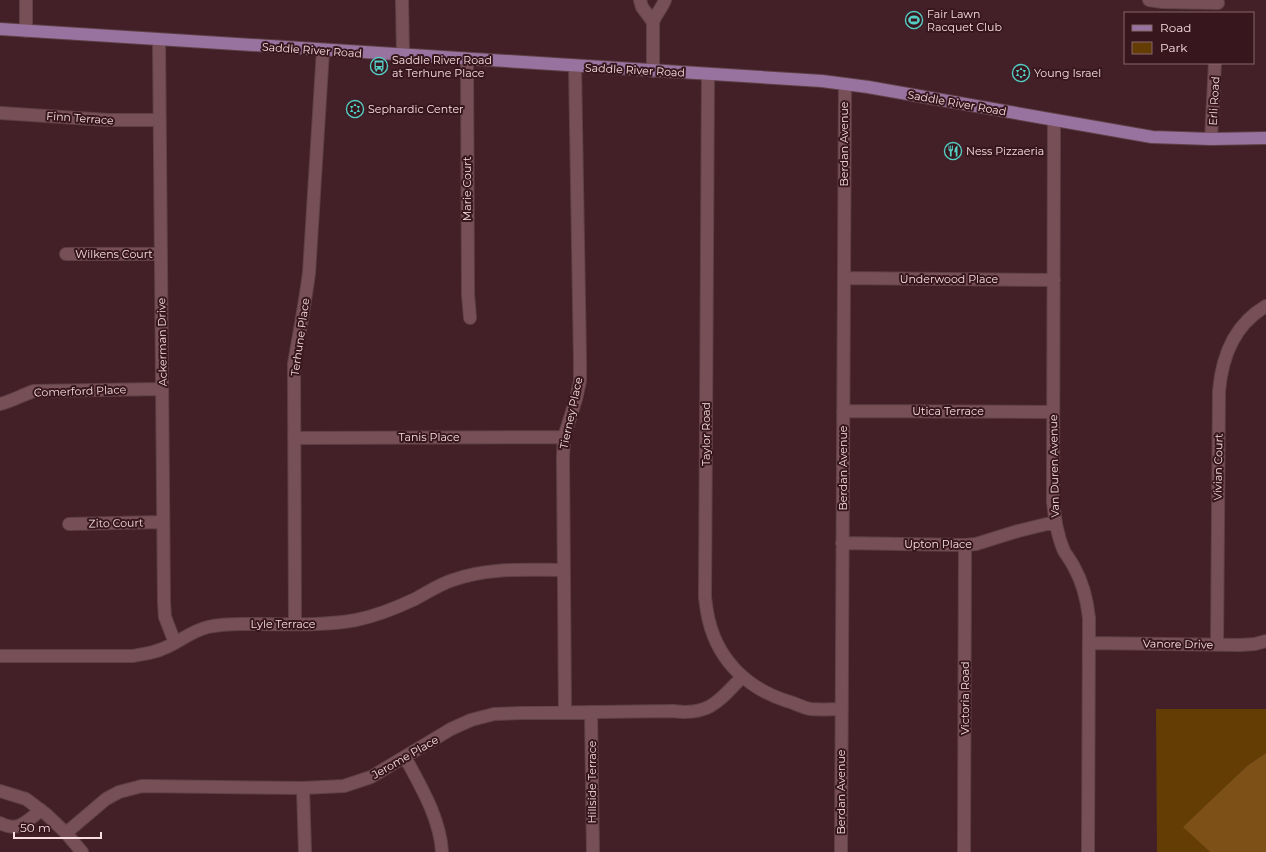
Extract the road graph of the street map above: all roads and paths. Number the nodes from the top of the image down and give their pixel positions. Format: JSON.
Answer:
{"nodes":[{"id":1,"x":26,"y":0,"type":"edge"},
{"id":2,"x":402,"y":0,"type":"edge"},
{"id":3,"x":640,"y":0,"type":"edge"},
{"id":4,"x":665,"y":0,"type":"edge"},
{"id":5,"x":1149,"y":0,"type":"edge"},
{"id":6,"x":1218,"y":5,"type":"edge"},
{"id":7,"x":653,"y":22,"type":"junction"},
{"id":8,"x":0,"y":29,"type":"edge"},
{"id":9,"x":26,"y":31,"type":"junction"},
{"id":10,"x":159,"y":40,"type":"junction"},
{"id":11,"x":324,"y":50,"type":"junction"},
{"id":12,"x":403,"y":55,"type":"junction"},
{"id":13,"x":467,"y":60,"type":"junction"},
{"id":14,"x":1215,"y":64,"type":"edge"},
{"id":15,"x":575,"y":66,"type":"junction"},
{"id":16,"x":653,"y":71,"type":"junction"},
{"id":17,"x":708,"y":74,"type":"junction"},
{"id":18,"x":845,"y":84,"type":"junction"},
{"id":19,"x":0,"y":113,"type":"edge"},
{"id":20,"x":160,"y":120,"type":"junction"},
{"id":21,"x":1054,"y":120,"type":"junction"},
{"id":22,"x":1266,"y":138,"type":"edge"},
{"id":23,"x":1211,"y":139,"type":"junction"},
{"id":24,"x":66,"y":254,"type":"dead end"},
{"id":25,"x":161,"y":254,"type":"junction"},
{"id":26,"x":844,"y":278,"type":"junction"},
{"id":27,"x":1054,"y":280,"type":"junction"},
{"id":28,"x":1266,"y":306,"type":"edge"},
{"id":29,"x":470,"y":318,"type":"dead end"},
{"id":30,"x":162,"y":389,"type":"junction"},
{"id":31,"x":0,"y":404,"type":"edge"},
{"id":32,"x":843,"y":411,"type":"junction"},
{"id":33,"x":1054,"y":412,"type":"junction"},
{"id":34,"x":564,"y":437,"type":"junction"},
{"id":35,"x":294,"y":438,"type":"junction"},
{"id":36,"x":163,"y":522,"type":"junction"},
{"id":37,"x":1055,"y":522,"type":"junction"},
{"id":38,"x":69,"y":524,"type":"dead end"},
{"id":39,"x":842,"y":544,"type":"junction"},
{"id":40,"x":965,"y":545,"type":"junction"},
{"id":41,"x":564,"y":570,"type":"junction"},
{"id":42,"x":295,"y":624,"type":"junction"},
{"id":43,"x":1266,"y":641,"type":"edge"},
{"id":44,"x":175,"y":643,"type":"junction"},
{"id":45,"x":1089,"y":643,"type":"junction"},
{"id":46,"x":1217,"y":645,"type":"junction"},
{"id":47,"x":0,"y":656,"type":"edge"},
{"id":48,"x":742,"y":677,"type":"junction"},
{"id":49,"x":842,"y":709,"type":"junction"},
{"id":50,"x":565,"y":712,"type":"junction"},
{"id":51,"x":591,"y":712,"type":"junction"},
{"id":52,"x":405,"y":757,"type":"junction"},
{"id":53,"x":303,"y":788,"type":"junction"},
{"id":54,"x":0,"y":791,"type":"edge"},
{"id":55,"x":41,"y":810,"type":"junction"},
{"id":56,"x":0,"y":823,"type":"edge"},
{"id":57,"x":66,"y":833,"type":"junction"},
{"id":58,"x":82,"y":852,"type":"edge"},
{"id":59,"x":305,"y":852,"type":"edge"},
{"id":60,"x":442,"y":852,"type":"edge"},
{"id":61,"x":593,"y":852,"type":"edge"},
{"id":62,"x":841,"y":852,"type":"edge"},
{"id":63,"x":964,"y":852,"type":"edge"},
{"id":64,"x":1088,"y":852,"type":"edge"}],
"edges":[{"from":1,"to":9,"type":"street"},
{"from":2,"to":12,"type":"street"},
{"from":3,"to":7,"type":"street"},
{"from":4,"to":7,"type":"street"},
{"from":5,"to":6,"type":"street"},
{"from":7,"to":16,"type":"street"},
{"from":8,"to":9,"type":"main road","name":"Saddle River Road"},
{"from":9,"to":10,"type":"main road","name":"Saddle River Road"},
{"from":10,"to":11,"type":"main road","name":"Saddle River Road"},
{"from":10,"to":20,"type":"street","name":"Ackerman Drive"},
{"from":11,"to":12,"type":"main road","name":"Saddle River Road"},
{"from":11,"to":35,"type":"street","name":"Terhune Place"},
{"from":12,"to":13,"type":"main road","name":"Saddle River Road"},
{"from":13,"to":15,"type":"main road","name":"Saddle River Road"},
{"from":13,"to":29,"type":"street","name":"Marie Court"},
{"from":14,"to":23,"type":"street","name":"Erli Road"},
{"from":15,"to":16,"type":"main road","name":"Saddle River Road"},
{"from":15,"to":34,"type":"street","name":"Tierney Place"},
{"from":16,"to":17,"type":"main road","name":"Saddle River Road"},
{"from":17,"to":18,"type":"main road","name":"Saddle River Road"},
{"from":17,"to":48,"type":"street","name":"Taylor Road"},
{"from":18,"to":21,"type":"main road","name":"Saddle River Road"},
{"from":18,"to":26,"type":"street","name":"Berdan Avenue"},
{"from":19,"to":20,"type":"street","name":"Finn Terrace"},
{"from":20,"to":25,"type":"street","name":"Ackerman Drive"},
{"from":21,"to":23,"type":"main road","name":"Saddle River Road"},
{"from":21,"to":27,"type":"street","name":"Van Duren Avenue"},
{"from":22,"to":23,"type":"main road","name":"Saddle River Road"},
{"from":24,"to":25,"type":"street","name":"Wilkens Court"},
{"from":25,"to":30,"type":"street","name":"Ackerman Drive"},
{"from":26,"to":27,"type":"street","name":"Underwood Place"},
{"from":26,"to":32,"type":"street","name":"Berdan Avenue"},
{"from":27,"to":33,"type":"street","name":"Van Duren Avenue"},
{"from":28,"to":46,"type":"street","name":"Vivian Court"},
{"from":30,"to":31,"type":"street","name":"Comerford Place"},
{"from":30,"to":36,"type":"street","name":"Ackerman Drive"},
{"from":32,"to":33,"type":"street","name":"Utica Terrace"},
{"from":32,"to":39,"type":"street","name":"Berdan Avenue"},
{"from":33,"to":37,"type":"street","name":"Van Duren Avenue"},
{"from":34,"to":35,"type":"street","name":"Tanis Place"},
{"from":34,"to":41,"type":"street","name":"Tierney Place"},
{"from":35,"to":42,"type":"street","name":"Terhune Place"},
{"from":36,"to":38,"type":"street","name":"Zito Court"},
{"from":36,"to":44,"type":"street","name":"Ackerman Drive"},
{"from":37,"to":40,"type":"street","name":"Upton Place"},
{"from":37,"to":45,"type":"street","name":"Van Duren Avenue"},
{"from":39,"to":40,"type":"street","name":"Upton Place"},
{"from":39,"to":49,"type":"street","name":"Berdan Avenue"},
{"from":40,"to":63,"type":"street","name":"Victoria Road"},
{"from":41,"to":42,"type":"street","name":"Lyle Terrace"},
{"from":41,"to":50,"type":"street","name":"Tierney Place"},
{"from":42,"to":44,"type":"street","name":"Lyle Terrace"},
{"from":43,"to":46,"type":"street","name":"Vanore Drive"},
{"from":44,"to":47,"type":"street","name":"Lyle Terrace"},
{"from":45,"to":46,"type":"street","name":"Vanore Drive"},
{"from":45,"to":64,"type":"street","name":"Van Duren Avenue"},
{"from":48,"to":49,"type":"street","name":"Taylor Road"},
{"from":48,"to":51,"type":"street","name":"Jerome Place"},
{"from":49,"to":62,"type":"street","name":"Berdan Avenue"},
{"from":50,"to":51,"type":"street","name":"Jerome Place"},
{"from":50,"to":52,"type":"street","name":"Jerome Place"},
{"from":51,"to":61,"type":"street","name":"Hillside Terrace"},
{"from":52,"to":53,"type":"street","name":"Jerome Place"},
{"from":52,"to":60,"type":"street"},
{"from":53,"to":57,"type":"street","name":"Jerome Place"},
{"from":53,"to":59,"type":"street"},
{"from":54,"to":55,"type":"street"},
{"from":55,"to":56,"type":"street"},
{"from":55,"to":57,"type":"street"},
{"from":57,"to":58,"type":"street"}]}
